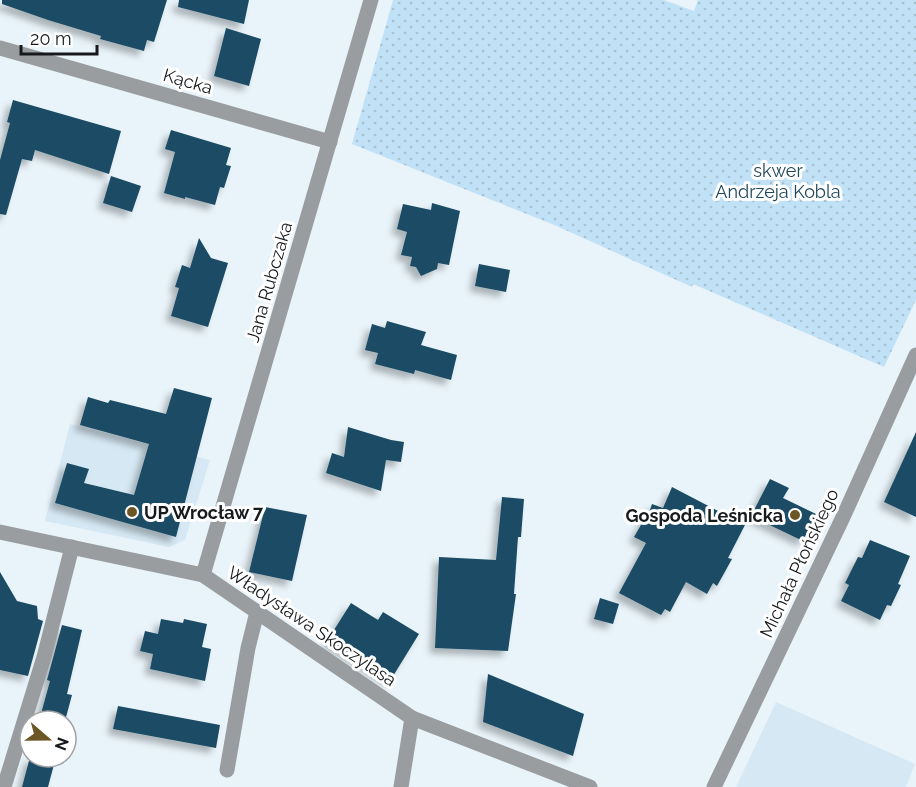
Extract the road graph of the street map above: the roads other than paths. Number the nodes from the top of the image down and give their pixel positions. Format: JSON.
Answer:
{"nodes":[{"id":1,"x":371,"y":0,"type":"edge"},
{"id":2,"x":0,"y":48,"type":"edge"},
{"id":3,"x":330,"y":142,"type":"junction"},
{"id":4,"x":916,"y":355,"type":"edge"},
{"id":5,"x":0,"y":532,"type":"edge"},
{"id":6,"x":72,"y":548,"type":"junction"},
{"id":7,"x":203,"y":575,"type":"junction"},
{"id":8,"x":256,"y":612,"type":"junction"},
{"id":9,"x":412,"y":718,"type":"junction"},
{"id":10,"x":226,"y":770,"type":"dead end"},
{"id":11,"x":4,"y":787,"type":"edge"},
{"id":12,"x":401,"y":787,"type":"edge"},
{"id":13,"x":591,"y":787,"type":"edge"},
{"id":14,"x":714,"y":787,"type":"edge"}],
"edges":[{"from":1,"to":3,"type":"street","name":"Jana Rubczaka"},
{"from":2,"to":3,"type":"street","name":"Kącka"},
{"from":3,"to":7,"type":"street","name":"Jana Rubczaka"},
{"from":4,"to":14,"type":"street","name":"Michała Płońskiego"},
{"from":5,"to":6,"type":"street","name":"Władysława Skoczylasa"},
{"from":6,"to":7,"type":"street","name":"Władysława Skoczylasa"},
{"from":6,"to":11,"type":"street"},
{"from":7,"to":8,"type":"street","name":"Władysława Skoczylasa"},
{"from":8,"to":9,"type":"street","name":"Władysława Skoczylasa"},
{"from":8,"to":10,"type":"street"},
{"from":9,"to":12,"type":"street"},
{"from":9,"to":13,"type":"street","name":"Władysława Skoczylasa"}]}
